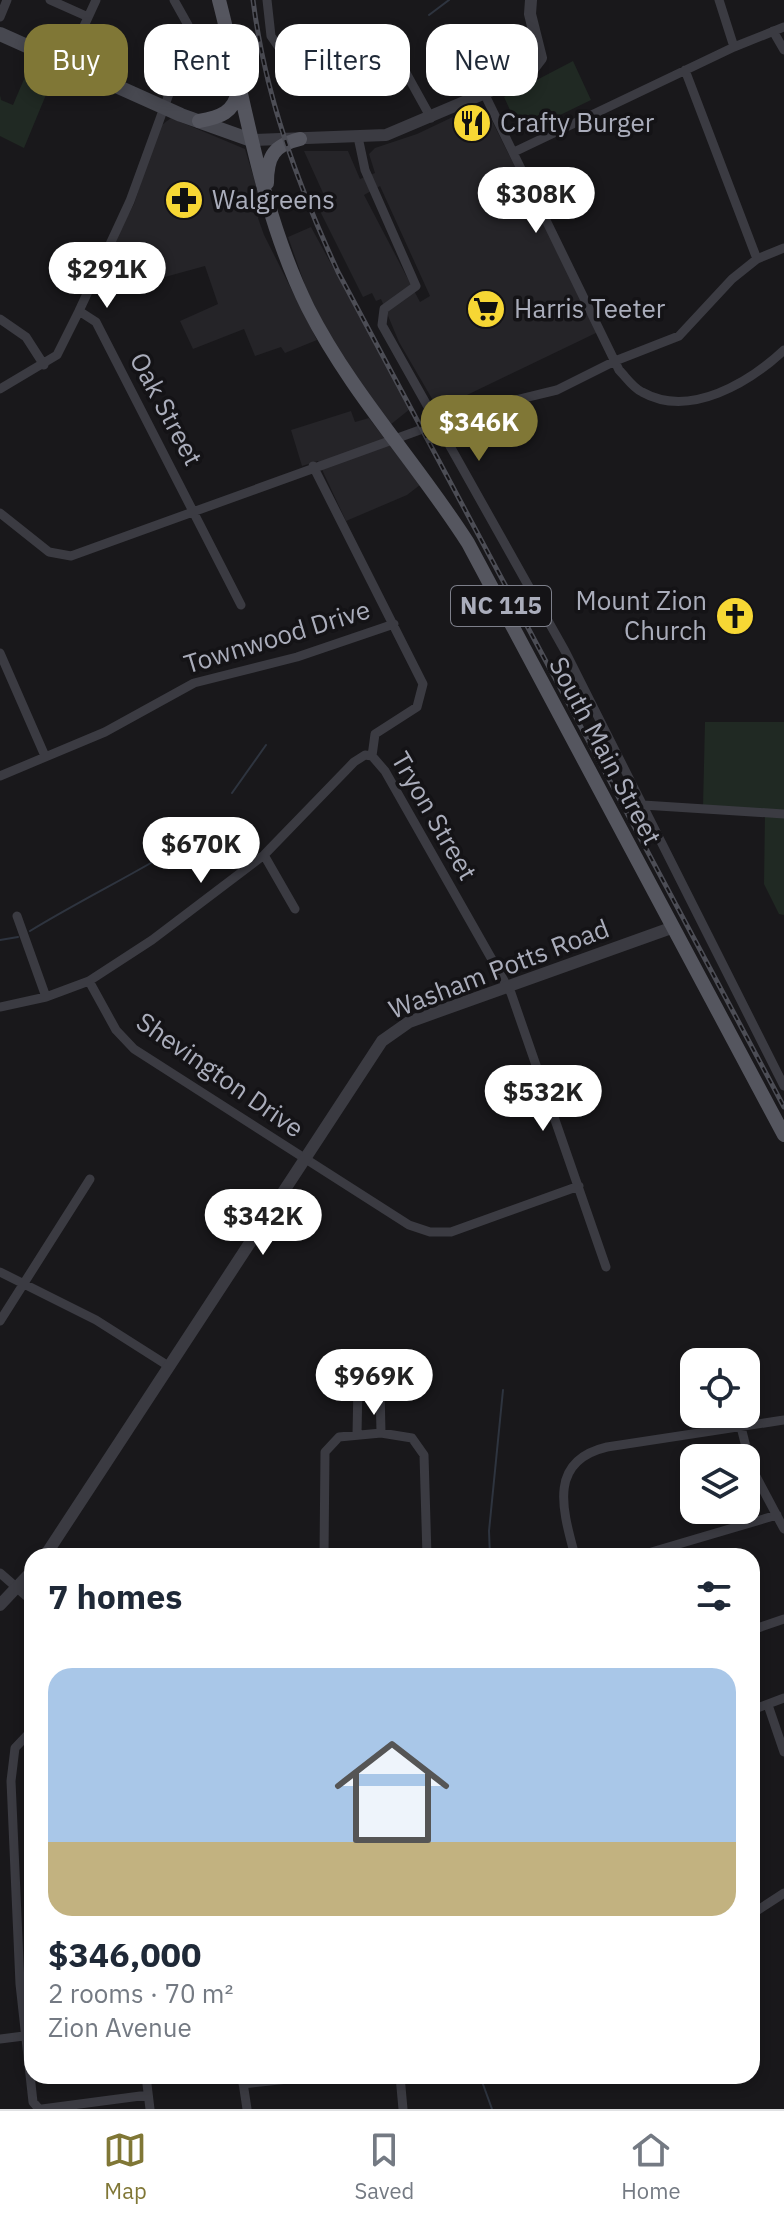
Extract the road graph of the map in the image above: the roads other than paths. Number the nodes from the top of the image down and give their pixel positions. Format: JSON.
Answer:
{"nodes":[{"id":1,"x":7,"y":0,"type":"edge"},
{"id":2,"x":50,"y":0,"type":"edge"},
{"id":3,"x":96,"y":0,"type":"edge"},
{"id":4,"x":174,"y":0,"type":"edge"},
{"id":5,"x":219,"y":0,"type":"edge"},
{"id":6,"x":267,"y":0,"type":"edge"},
{"id":7,"x":531,"y":0,"type":"edge"},
{"id":8,"x":719,"y":0,"type":"edge"},
{"id":9,"x":86,"y":16,"type":"junction"},
{"id":10,"x":0,"y":17,"type":"edge"},
{"id":11,"x":83,"y":24,"type":"edge"},
{"id":12,"x":225,"y":24,"type":"edge"},
{"id":13,"x":532,"y":24,"type":"edge"},
{"id":14,"x":784,"y":27,"type":"edge"},
{"id":15,"x":773,"y":31,"type":"junction"},
{"id":16,"x":0,"y":34,"type":"edge"},
{"id":17,"x":538,"y":43,"type":"edge"},
{"id":18,"x":24,"y":44,"type":"edge"},
{"id":19,"x":734,"y":47,"type":"junction"},
{"id":20,"x":784,"y":50,"type":"edge"},
{"id":21,"x":538,"y":66,"type":"edge"},
{"id":22,"x":685,"y":70,"type":"junction"},
{"id":23,"x":128,"y":91,"type":"edge"},
{"id":24,"x":237,"y":96,"type":"edge"},
{"id":25,"x":242,"y":96,"type":"edge"},
{"id":26,"x":483,"y":96,"type":"edge"},
{"id":27,"x":486,"y":96,"type":"edge"},
{"id":28,"x":162,"y":106,"type":"junction"},
{"id":29,"x":431,"y":118,"type":"junction"},
{"id":30,"x":199,"y":121,"type":"junction"},
{"id":31,"x":358,"y":137,"type":"junction"},
{"id":32,"x":300,"y":139,"type":"junction"},
{"id":33,"x":251,"y":140,"type":"junction"},
{"id":34,"x":514,"y":152,"type":"junction"},
{"id":35,"x":268,"y":204,"type":"junction"},
{"id":36,"x":784,"y":248,"type":"edge"},
{"id":37,"x":757,"y":259,"type":"junction"},
{"id":38,"x":79,"y":311,"type":"junction"},
{"id":39,"x":0,"y":319,"type":"edge"},
{"id":40,"x":784,"y":350,"type":"edge"},
{"id":41,"x":615,"y":361,"type":"junction"},
{"id":42,"x":44,"y":365,"type":"junction"},
{"id":43,"x":0,"y":389,"type":"edge"},
{"id":44,"x":439,"y":424,"type":"junction"},
{"id":45,"x":394,"y":439,"type":"junction"},
{"id":46,"x":313,"y":466,"type":"junction"},
{"id":47,"x":193,"y":509,"type":"junction"},
{"id":48,"x":0,"y":513,"type":"edge"},
{"id":49,"x":241,"y":605,"type":"dead end"},
{"id":50,"x":394,"y":624,"type":"junction"},
{"id":51,"x":0,"y":653,"type":"edge"},
{"id":52,"x":45,"y":756,"type":"junction"},
{"id":53,"x":372,"y":756,"type":"junction"},
{"id":54,"x":0,"y":776,"type":"edge"},
{"id":55,"x":643,"y":805,"type":"junction"},
{"id":56,"x":784,"y":814,"type":"edge"},
{"id":57,"x":264,"y":855,"type":"junction"},
{"id":58,"x":295,"y":909,"type":"dead end"},
{"id":59,"x":17,"y":916,"type":"dead end"},
{"id":60,"x":671,"y":928,"type":"junction"},
{"id":61,"x":89,"y":981,"type":"junction"},
{"id":62,"x":507,"y":987,"type":"junction"},
{"id":63,"x":46,"y":997,"type":"junction"},
{"id":64,"x":0,"y":1007,"type":"edge"},
{"id":65,"x":784,"y":1086,"type":"edge"},
{"id":66,"x":784,"y":1135,"type":"edge"},
{"id":67,"x":305,"y":1161,"type":"junction"},
{"id":68,"x":90,"y":1179,"type":"dead end"},
{"id":69,"x":579,"y":1186,"type":"junction"},
{"id":70,"x":606,"y":1267,"type":"dead end"},
{"id":71,"x":0,"y":1272,"type":"edge"},
{"id":72,"x":24,"y":1284,"type":"junction"},
{"id":73,"x":0,"y":1321,"type":"edge"},
{"id":74,"x":170,"y":1367,"type":"junction"},
{"id":75,"x":784,"y":1420,"type":"edge"},
{"id":76,"x":760,"y":1424,"type":"edge"},
{"id":77,"x":734,"y":1428,"type":"edge"},
{"id":78,"x":741,"y":1428,"type":"edge"},
{"id":79,"x":381,"y":1433,"type":"junction"},
{"id":80,"x":357,"y":1434,"type":"junction"},
{"id":81,"x":777,"y":1515,"type":"junction"},
{"id":82,"x":784,"y":1529,"type":"edge"},
{"id":83,"x":50,"y":1548,"type":"edge"},
{"id":84,"x":324,"y":1548,"type":"edge"},
{"id":85,"x":427,"y":1548,"type":"edge"},
{"id":86,"x":573,"y":1548,"type":"edge"},
{"id":87,"x":665,"y":1548,"type":"edge"},
{"id":88,"x":0,"y":1573,"type":"edge"},
{"id":89,"x":24,"y":1580,"type":"edge"},
{"id":90,"x":18,"y":1587,"type":"junction"},
{"id":91,"x":24,"y":1593,"type":"edge"},
{"id":92,"x":0,"y":1605,"type":"edge"},
{"id":93,"x":784,"y":1619,"type":"edge"},
{"id":94,"x":760,"y":1627,"type":"edge"},
{"id":95,"x":784,"y":1698,"type":"edge"},
{"id":96,"x":768,"y":1705,"type":"junction"},
{"id":97,"x":760,"y":1708,"type":"edge"},
{"id":98,"x":24,"y":1738,"type":"edge"},
{"id":99,"x":784,"y":1752,"type":"edge"},
{"id":100,"x":784,"y":1893,"type":"edge"},
{"id":101,"x":760,"y":1909,"type":"edge"},
{"id":102,"x":24,"y":2036,"type":"joint"},
{"id":103,"x":0,"y":2039,"type":"edge"},
{"id":104,"x":31,"y":2084,"type":"edge"},
{"id":105,"x":147,"y":2084,"type":"edge"},
{"id":106,"x":243,"y":2084,"type":"edge"},
{"id":107,"x":401,"y":2084,"type":"edge"},
{"id":108,"x":148,"y":2095,"type":"junction"},
{"id":109,"x":40,"y":2109,"type":"edge"},
{"id":110,"x":150,"y":2109,"type":"edge"},
{"id":111,"x":247,"y":2109,"type":"edge"},
{"id":112,"x":403,"y":2109,"type":"edge"}],
"edges":[{"from":1,"to":10,"type":"street"},
{"from":2,"to":9,"type":"street"},
{"from":3,"to":9,"type":"street"},
{"from":4,"to":28,"type":"street"},
{"from":5,"to":12,"type":"main road","number":"NC 115"},
{"from":6,"to":29,"type":"street"},
{"from":7,"to":13,"type":"street"},
{"from":8,"to":19,"type":"street"},
{"from":9,"to":11,"type":"street"},
{"from":14,"to":15,"type":"street"},
{"from":15,"to":19,"type":"street"},
{"from":15,"to":20,"type":"street"},
{"from":16,"to":18,"type":"main road"},
{"from":17,"to":21,"type":"street"},
{"from":19,"to":22,"type":"street"},
{"from":22,"to":34,"type":"street"},
{"from":22,"to":37,"type":"street"},
{"from":23,"to":28,"type":"main road"},
{"from":24,"to":30,"type":"main road"},
{"from":25,"to":33,"type":"main road","number":"NC 115"},
{"from":26,"to":29,"type":"street"},
{"from":27,"to":34,"type":"street"},
{"from":28,"to":30,"type":"main road"},
{"from":28,"to":38,"type":"street"},
{"from":29,"to":31,"type":"street"},
{"from":30,"to":33,"type":"main road"},
{"from":31,"to":32,"type":"street"},
{"from":31,"to":44,"type":"street"},
{"from":32,"to":33,"type":"street"},
{"from":32,"to":35,"type":"main road"},
{"from":33,"to":35,"type":"main road","name":"South Main Street","number":"NC 115"},
{"from":34,"to":41,"type":"street"},
{"from":35,"to":45,"type":"main road","name":"South Main Street","number":"NC 115"},
{"from":36,"to":37,"type":"street"},
{"from":37,"to":41,"type":"street"},
{"from":38,"to":42,"type":"street"},
{"from":38,"to":47,"type":"street","name":"Oak Street"},
{"from":39,"to":42,"type":"street"},
{"from":40,"to":41,"type":"street"},
{"from":41,"to":44,"type":"street"},
{"from":42,"to":43,"type":"street"},
{"from":44,"to":45,"type":"street"},
{"from":44,"to":55,"type":"street"},
{"from":45,"to":46,"type":"street"},
{"from":45,"to":60,"type":"main road","name":"South Main Street","number":"NC 115"},
{"from":46,"to":47,"type":"street"},
{"from":46,"to":50,"type":"street","name":"Tryon Street"},
{"from":47,"to":48,"type":"street"},
{"from":47,"to":49,"type":"street","name":"Oak Street"},
{"from":50,"to":52,"type":"street","name":"Townwood Drive"},
{"from":50,"to":53,"type":"street","name":"Tryon Street"},
{"from":51,"to":52,"type":"street"},
{"from":52,"to":54,"type":"street","name":"Townwood Drive"},
{"from":53,"to":57,"type":"street"},
{"from":53,"to":62,"type":"street","name":"Tryon Street"},
{"from":55,"to":56,"type":"street"},
{"from":55,"to":65,"type":"street"},
{"from":57,"to":58,"type":"street"},
{"from":57,"to":61,"type":"street"},
{"from":59,"to":63,"type":"street"},
{"from":60,"to":62,"type":"street","name":"Washam Potts Road"},
{"from":60,"to":66,"type":"main road","name":"South Main Street","number":"NC 115"},
{"from":61,"to":63,"type":"street"},
{"from":61,"to":67,"type":"street","name":"Shevington Drive"},
{"from":62,"to":67,"type":"street","name":"Washam Potts Road"},
{"from":62,"to":69,"type":"street","name":"Tryon Street"},
{"from":63,"to":64,"type":"street"},
{"from":67,"to":69,"type":"street","name":"Shevington Drive"},
{"from":67,"to":74,"type":"street","name":"Washam Potts Road"},
{"from":68,"to":72,"type":"street"},
{"from":69,"to":70,"type":"street","name":"Tryon Street"},
{"from":71,"to":72,"type":"street"},
{"from":72,"to":73,"type":"street"},
{"from":72,"to":74,"type":"street"},
{"from":74,"to":83,"type":"street","name":"Washam Potts Road"},
{"from":75,"to":76,"type":"street"},
{"from":77,"to":86,"type":"street"},
{"from":78,"to":81,"type":"street"},
{"from":79,"to":80,"type":"street"},
{"from":79,"to":80,"type":"street"},
{"from":79,"to":85,"type":"street"},
{"from":80,"to":84,"type":"street"},
{"from":81,"to":82,"type":"street"},
{"from":81,"to":87,"type":"street"},
{"from":88,"to":90,"type":"street"},
{"from":89,"to":90,"type":"street"},
{"from":90,"to":91,"type":"street"},
{"from":90,"to":92,"type":"street"},
{"from":93,"to":94,"type":"street"},
{"from":95,"to":96,"type":"street"},
{"from":96,"to":97,"type":"street"},
{"from":96,"to":99,"type":"street"},
{"from":98,"to":102,"type":"street"},
{"from":100,"to":101,"type":"street"},
{"from":102,"to":103,"type":"street"},
{"from":104,"to":109,"type":"street"},
{"from":105,"to":108,"type":"street"},
{"from":106,"to":111,"type":"street"},
{"from":107,"to":112,"type":"street"},
{"from":108,"to":109,"type":"street"},
{"from":108,"to":110,"type":"street"}]}
